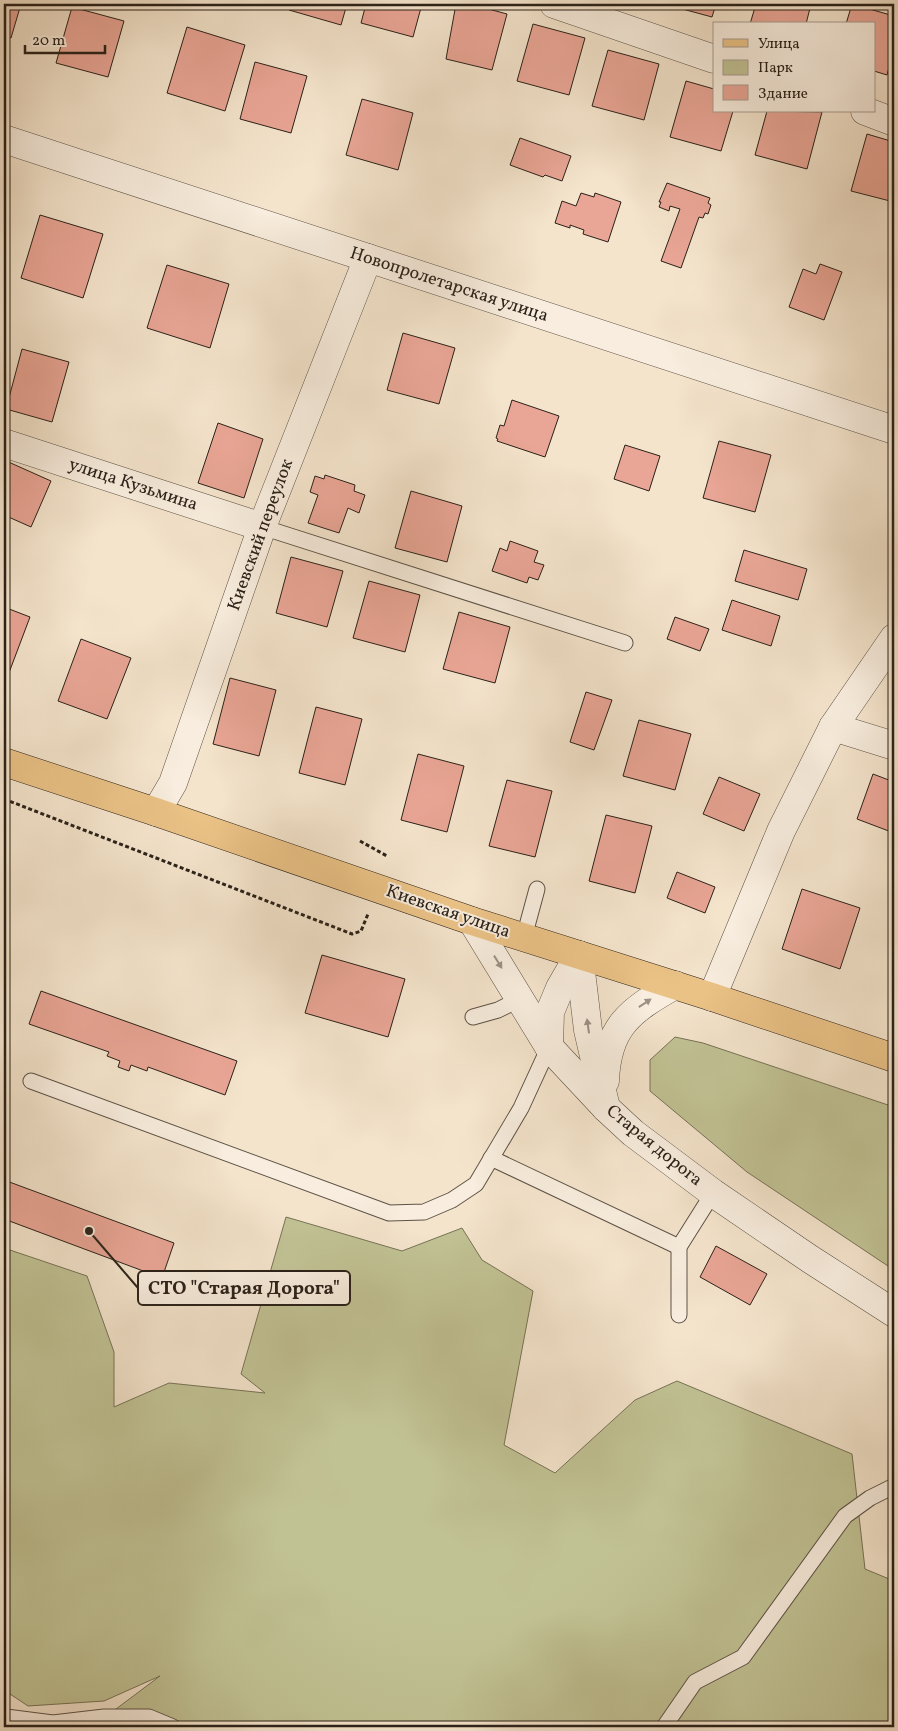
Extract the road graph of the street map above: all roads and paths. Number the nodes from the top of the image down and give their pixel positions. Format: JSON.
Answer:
{"nodes":[{"id":1,"x":554,"y":4,"type":"edge"},
{"id":2,"x":713,"y":59,"type":"edge"},
{"id":3,"x":867,"y":112,"type":"edge"},
{"id":4,"x":894,"y":122,"type":"edge"},
{"id":5,"x":4,"y":139,"type":"edge"},
{"id":6,"x":368,"y":258,"type":"junction"},
{"id":7,"x":894,"y":430,"type":"edge"},
{"id":8,"x":4,"y":443,"type":"edge"},
{"id":9,"x":262,"y":527,"type":"junction"},
{"id":10,"x":894,"y":638,"type":"edge"},
{"id":11,"x":625,"y":642,"type":"dead end"},
{"id":12,"x":834,"y":727,"type":"junction"},
{"id":13,"x":894,"y":746,"type":"edge"},
{"id":14,"x":4,"y":762,"type":"edge"},
{"id":15,"x":4,"y":799,"type":"edge"},
{"id":16,"x":156,"y":812,"type":"junction"},
{"id":17,"x":360,"y":842,"type":"dead end"},
{"id":18,"x":387,"y":856,"type":"dead end"},
{"id":19,"x":537,"y":889,"type":"dead end"},
{"id":20,"x":370,"y":909,"type":"dead end"},
{"id":21,"x":472,"y":921,"type":"junction"},
{"id":22,"x":524,"y":937,"type":"junction"},
{"id":23,"x":579,"y":955,"type":"junction"},
{"id":24,"x":675,"y":986,"type":"junction"},
{"id":25,"x":712,"y":997,"type":"junction"},
{"id":26,"x":520,"y":999,"type":"junction"},
{"id":27,"x":473,"y":1017,"type":"dead end"},
{"id":28,"x":549,"y":1047,"type":"junction"},
{"id":29,"x":894,"y":1058,"type":"edge"},
{"id":30,"x":31,"y":1082,"type":"dead end"},
{"id":31,"x":606,"y":1108,"type":"junction"},
{"id":32,"x":491,"y":1158,"type":"junction"},
{"id":33,"x":712,"y":1193,"type":"junction"},
{"id":34,"x":679,"y":1247,"type":"junction"},
{"id":35,"x":894,"y":1313,"type":"edge"},
{"id":36,"x":679,"y":1315,"type":"dead end"},
{"id":37,"x":894,"y":1486,"type":"edge"},
{"id":38,"x":4,"y":1715,"type":"edge"},
{"id":39,"x":174,"y":1727,"type":"edge"},
{"id":40,"x":664,"y":1727,"type":"edge"}],
"edges":[{"from":1,"to":2,"type":"street"},
{"from":3,"to":4,"type":"street"},
{"from":5,"to":6,"type":"street","name":"Новопролетарская улица"},
{"from":6,"to":7,"type":"street","name":"Новопролетарская улица"},
{"from":6,"to":9,"type":"street","name":"Киевский переулок"},
{"from":8,"to":9,"type":"street","name":"улица Кузьмина"},
{"from":9,"to":11,"type":"lane"},
{"from":9,"to":16,"type":"street","name":"Киевский переулок"},
{"from":10,"to":12,"type":"street"},
{"from":12,"to":13,"type":"street"},
{"from":12,"to":25,"type":"street"},
{"from":14,"to":16,"type":"main road","name":"Киевская улица"},
{"from":15,"to":20,"type":"path"},
{"from":16,"to":21,"type":"main road","name":"Киевская улица"},
{"from":17,"to":18,"type":"path"},
{"from":19,"to":22,"type":"lane"},
{"from":21,"to":22,"type":"main road","name":"Киевская улица"},
{"from":21,"to":26,"type":"street","name":"Старая дорога","one_way":true},
{"from":22,"to":23,"type":"main road","name":"Киевская улица"},
{"from":23,"to":24,"type":"main road","name":"Киевская улица"},
{"from":23,"to":28,"type":"street"},
{"from":31,"to":23,"type":"street","one_way":true},
{"from":24,"to":25,"type":"main road","name":"Киевская улица"},
{"from":31,"to":24,"type":"street","one_way":true},
{"from":25,"to":29,"type":"main road","name":"Киевская улица"},
{"from":26,"to":27,"type":"lane"},
{"from":26,"to":28,"type":"street","name":"Старая дорога"},
{"from":28,"to":31,"type":"street","name":"Старая дорога"},
{"from":28,"to":32,"type":"lane"},
{"from":30,"to":32,"type":"lane"},
{"from":31,"to":33,"type":"street","name":"Старая дорога"},
{"from":32,"to":34,"type":"lane"},
{"from":33,"to":34,"type":"lane"},
{"from":33,"to":35,"type":"street","name":"Старая дорога"},
{"from":34,"to":36,"type":"lane"},
{"from":37,"to":40,"type":"lane"},
{"from":38,"to":39,"type":"lane"}]}
